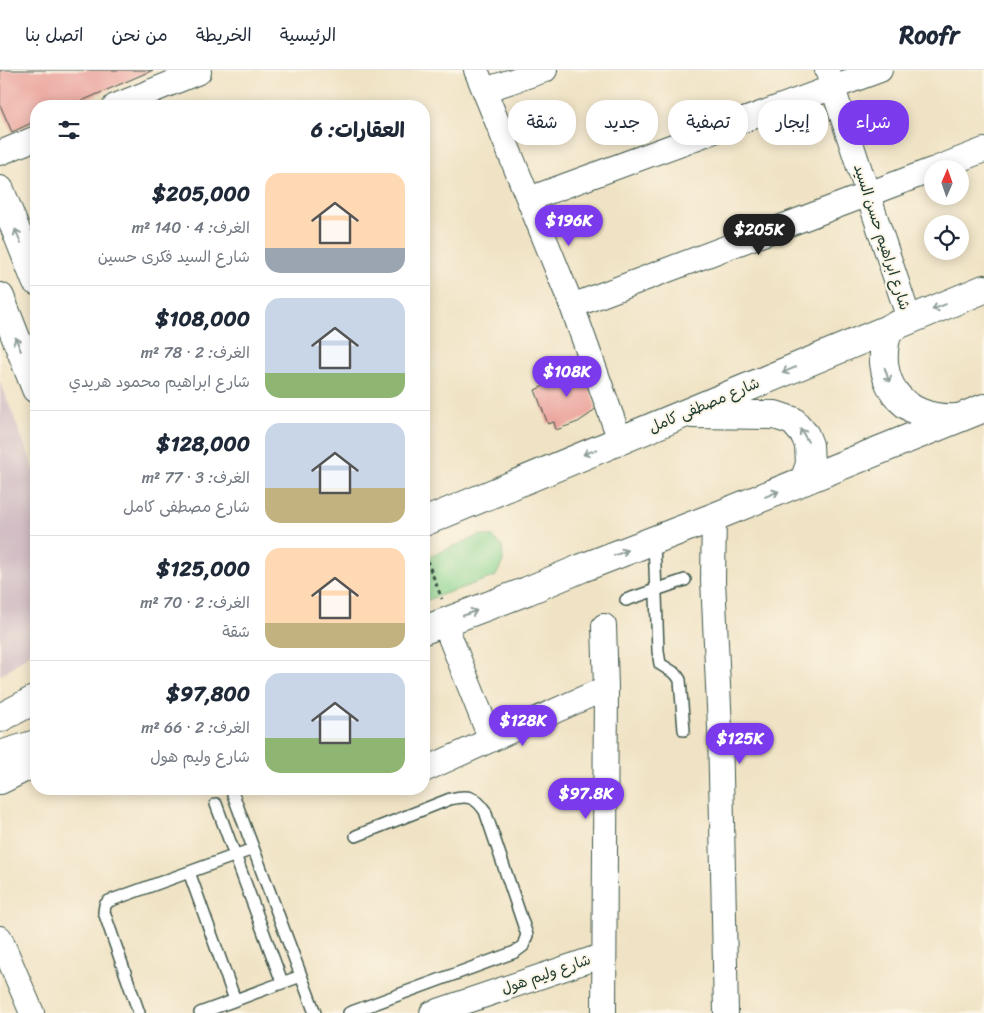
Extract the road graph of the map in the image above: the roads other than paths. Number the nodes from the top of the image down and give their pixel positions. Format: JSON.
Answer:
{"nodes":[{"id":1,"x":545,"y":70,"type":"edge"},
{"id":2,"x":880,"y":70,"type":"edge"},
{"id":3,"x":200,"y":72,"type":"dead end"},
{"id":4,"x":830,"y":79,"type":"edge"},
{"id":5,"x":481,"y":80,"type":"edge"},
{"id":6,"x":130,"y":100,"type":"edge"},
{"id":7,"x":30,"y":140,"type":"edge"},
{"id":8,"x":984,"y":150,"type":"edge"},
{"id":9,"x":0,"y":153,"type":"edge"},
{"id":10,"x":958,"y":160,"type":"edge"},
{"id":11,"x":924,"y":173,"type":"edge"},
{"id":12,"x":0,"y":190,"type":"edge"},
{"id":13,"x":868,"y":194,"type":"junction"},
{"id":14,"x":529,"y":199,"type":"junction"},
{"id":15,"x":30,"y":266,"type":"edge"},
{"id":16,"x":984,"y":289,"type":"edge"},
{"id":17,"x":0,"y":298,"type":"edge"},
{"id":18,"x":572,"y":306,"type":"junction"},
{"id":19,"x":899,"y":323,"type":"junction"},
{"id":20,"x":30,"y":374,"type":"edge"},
{"id":21,"x":984,"y":408,"type":"edge"},
{"id":22,"x":681,"y":414,"type":"junction"},
{"id":23,"x":958,"y":418,"type":"junction"},
{"id":24,"x":620,"y":440,"type":"junction"},
{"id":25,"x":804,"y":482,"type":"junction"},
{"id":26,"x":714,"y":517,"type":"junction"},
{"id":27,"x":430,"y":519,"type":"edge"},
{"id":28,"x":654,"y":540,"type":"junction"},
{"id":29,"x":685,"y":580,"type":"dead end"},
{"id":30,"x":655,"y":590,"type":"junction"},
{"id":31,"x":626,"y":600,"type":"dead end"},
{"id":32,"x":440,"y":624,"type":"edge"},
{"id":33,"x":604,"y":626,"type":"dead end"},
{"id":34,"x":606,"y":688,"type":"junction"},
{"id":35,"x":30,"y":694,"type":"edge"},
{"id":36,"x":30,"y":702,"type":"edge"},
{"id":37,"x":0,"y":704,"type":"edge"},
{"id":38,"x":0,"y":718,"type":"edge"},
{"id":39,"x":684,"y":730,"type":"dead end"},
{"id":40,"x":491,"y":740,"type":"junction"},
{"id":41,"x":30,"y":746,"type":"edge"},
{"id":42,"x":0,"y":756,"type":"edge"},
{"id":43,"x":30,"y":765,"type":"edge"},
{"id":44,"x":430,"y":767,"type":"edge"},
{"id":45,"x":0,"y":780,"type":"edge"},
{"id":46,"x":232,"y":795,"type":"edge"},
{"id":47,"x":216,"y":804,"type":"dead end"},
{"id":48,"x":356,"y":836,"type":"dead end"},
{"id":49,"x":253,"y":849,"type":"junction"},
{"id":50,"x":236,"y":855,"type":"junction"},
{"id":51,"x":189,"y":872,"type":"junction"},
{"id":52,"x":0,"y":938,"type":"edge"},
{"id":53,"x":604,"y":955,"type":"junction"},
{"id":54,"x":301,"y":976,"type":"junction"},
{"id":55,"x":282,"y":982,"type":"junction"},
{"id":56,"x":235,"y":1000,"type":"junction"},
{"id":57,"x":483,"y":1005,"type":"edge"},
{"id":58,"x":32,"y":1013,"type":"edge"},
{"id":59,"x":139,"y":1013,"type":"edge"},
{"id":60,"x":200,"y":1013,"type":"edge"},
{"id":61,"x":315,"y":1013,"type":"edge"},
{"id":62,"x":349,"y":1013,"type":"edge"},
{"id":63,"x":432,"y":1013,"type":"edge"},
{"id":64,"x":604,"y":1013,"type":"edge"},
{"id":65,"x":726,"y":1013,"type":"edge"}],
"edges":[{"from":1,"to":5,"type":"street"},
{"from":2,"to":4,"type":"street"},
{"from":3,"to":6,"type":"street"},
{"from":4,"to":13,"type":"street","name":"شارع ابراهيم حسن السيد"},
{"from":4,"to":14,"type":"street"},
{"from":5,"to":14,"type":"street"},
{"from":7,"to":9,"type":"street"},
{"from":8,"to":10,"type":"street"},
{"from":11,"to":13,"type":"street"},
{"from":15,"to":12,"type":"main road","one_way":true},
{"from":13,"to":18,"type":"street"},
{"from":13,"to":19,"type":"street","name":"شارع ابراهيم حسن السيد"},
{"from":14,"to":18,"type":"street"},
{"from":16,"to":19,"type":"main road","name":"شارع مصطفى كامل","one_way":true},
{"from":20,"to":17,"type":"main road","one_way":true},
{"from":18,"to":24,"type":"street"},
{"from":19,"to":22,"type":"main road","name":"شارع مصطفى كامل","one_way":true},
{"from":19,"to":23,"type":"main road","one_way":true},
{"from":21,"to":23,"type":"main road"},
{"from":22,"to":24,"type":"main road","name":"شارع مصطفى كامل"},
{"from":25,"to":22,"type":"main road","one_way":true},
{"from":23,"to":25,"type":"main road"},
{"from":24,"to":27,"type":"main road","name":"شارع مصطفى كامل","one_way":true},
{"from":26,"to":25,"type":"main road","one_way":true},
{"from":26,"to":28,"type":"main road"},
{"from":26,"to":65,"type":"street"},
{"from":28,"to":30,"type":"lane"},
{"from":32,"to":28,"type":"main road","one_way":true},
{"from":29,"to":30,"type":"lane"},
{"from":30,"to":31,"type":"lane"},
{"from":30,"to":39,"type":"lane"},
{"from":32,"to":40,"type":"street"},
{"from":33,"to":34,"type":"street"},
{"from":34,"to":40,"type":"street"},
{"from":34,"to":53,"type":"street"},
{"from":35,"to":37,"type":"main road"},
{"from":36,"to":38,"type":"main road"},
{"from":40,"to":44,"type":"street"},
{"from":41,"to":42,"type":"main road"},
{"from":43,"to":45,"type":"main road"},
{"from":46,"to":49,"type":"lane"},
{"from":47,"to":50,"type":"lane"},
{"from":48,"to":62,"type":"lane"},
{"from":49,"to":50,"type":"lane"},
{"from":49,"to":54,"type":"lane"},
{"from":50,"to":51,"type":"lane"},
{"from":50,"to":55,"type":"lane"},
{"from":51,"to":56,"type":"lane"},
{"from":51,"to":59,"type":"lane"},
{"from":52,"to":58,"type":"street"},
{"from":53,"to":57,"type":"street","name":"شارع وليم هول"},
{"from":53,"to":64,"type":"street"},
{"from":54,"to":55,"type":"lane"},
{"from":54,"to":61,"type":"lane"},
{"from":55,"to":56,"type":"lane"},
{"from":56,"to":60,"type":"lane"},
{"from":57,"to":63,"type":"street","name":"شارع وليم هول"}]}
